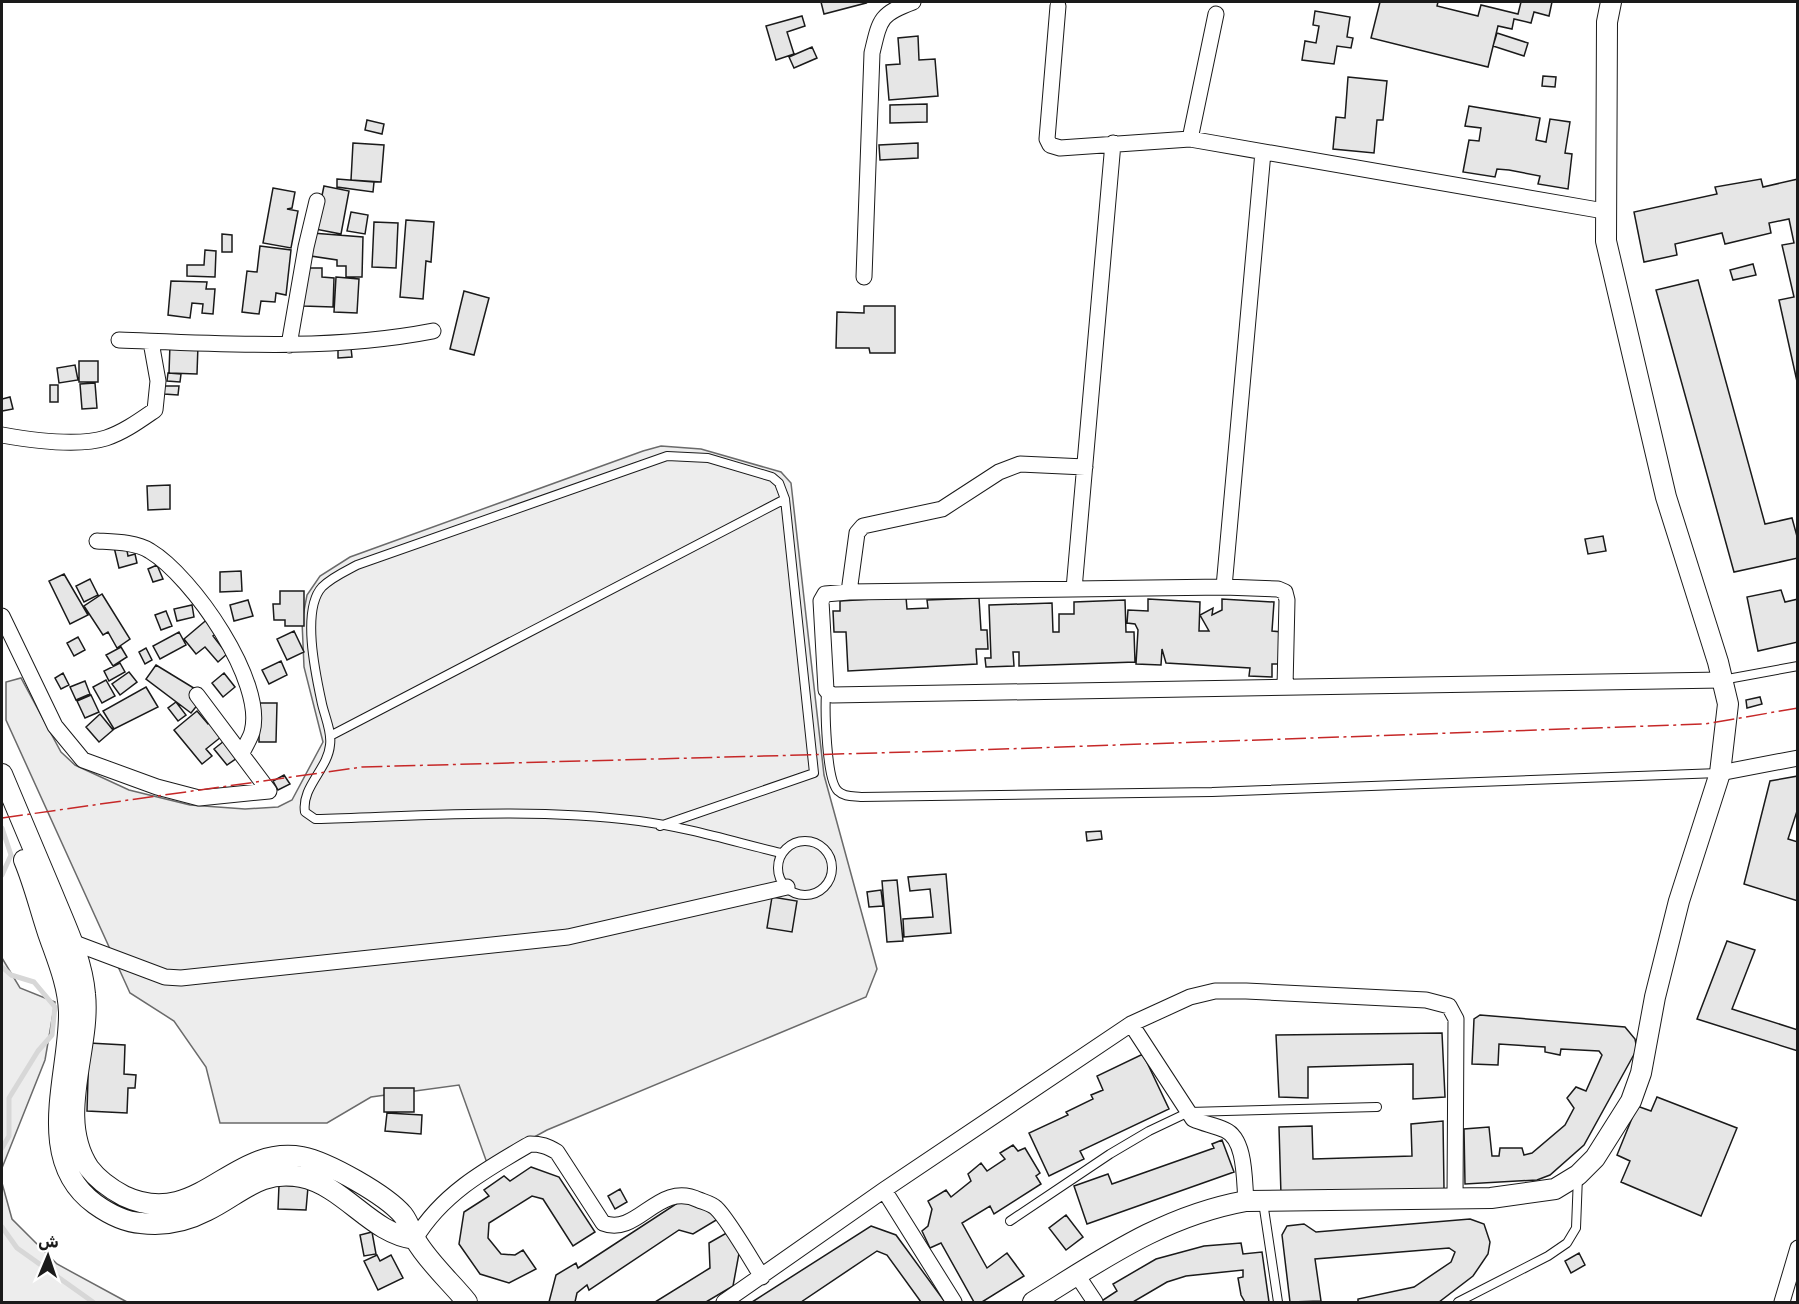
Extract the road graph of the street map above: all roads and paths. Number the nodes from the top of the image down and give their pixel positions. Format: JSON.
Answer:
{"nodes":[{"id":1,"x":913,"y":2,"type":"edge"},
{"id":2,"x":1611,"y":2,"type":"edge"},
{"id":3,"x":1058,"y":6,"type":"dead end"},
{"id":4,"x":1216,"y":14,"type":"dead end"},
{"id":5,"x":1190,"y":139,"type":"junction"},
{"id":6,"x":1113,"y":143,"type":"junction"},
{"id":7,"x":1263,"y":152,"type":"junction"},
{"id":8,"x":317,"y":201,"type":"dead end"},
{"id":9,"x":1604,"y":211,"type":"junction"},
{"id":10,"x":864,"y":277,"type":"dead end"},
{"id":11,"x":433,"y":331,"type":"dead end"},
{"id":12,"x":119,"y":340,"type":"dead end"},
{"id":13,"x":151,"y":342,"type":"junction"},
{"id":14,"x":289,"y":345,"type":"junction"},
{"id":15,"x":2,"y":435,"type":"edge"},
{"id":16,"x":1085,"y":467,"type":"junction"},
{"id":17,"x":785,"y":499,"type":"junction"},
{"id":18,"x":97,"y":541,"type":"dead end"},
{"id":19,"x":1224,"y":587,"type":"junction"},
{"id":20,"x":1074,"y":589,"type":"junction"},
{"id":21,"x":849,"y":592,"type":"junction"},
{"id":22,"x":2,"y":616,"type":"edge"},
{"id":23,"x":1797,"y":666,"type":"edge"},
{"id":24,"x":1722,"y":680,"type":"junction"},
{"id":25,"x":1286,"y":687,"type":"junction"},
{"id":26,"x":826,"y":690,"type":"junction"},
{"id":27,"x":197,"y":695,"type":"dead end"},
{"id":28,"x":330,"y":736,"type":"junction"},
{"id":29,"x":242,"y":753,"type":"junction"},
{"id":30,"x":1797,"y":758,"type":"edge"},
{"id":31,"x":1720,"y":773,"type":"junction"},
{"id":32,"x":2,"y":774,"type":"edge"},
{"id":33,"x":2,"y":807,"type":"edge"},
{"id":34,"x":660,"y":826,"type":"junction"},
{"id":35,"x":782,"y":853,"type":"junction"},
{"id":36,"x":787,"y":887,"type":"junction"},
{"id":37,"x":48,"y":933,"type":"junction"},
{"id":38,"x":72,"y":941,"type":"junction"},
{"id":39,"x":1131,"y":1024,"type":"junction"},
{"id":40,"x":1377,"y":1107,"type":"dead end"},
{"id":41,"x":1189,"y":1112,"type":"junction"},
{"id":42,"x":1578,"y":1175,"type":"junction"},
{"id":43,"x":884,"y":1190,"type":"junction"},
{"id":44,"x":1455,"y":1200,"type":"junction"},
{"id":45,"x":1255,"y":1201,"type":"junction"},
{"id":46,"x":1010,"y":1221,"type":"dead end"},
{"id":47,"x":415,"y":1239,"type":"junction"},
{"id":48,"x":1797,"y":1248,"type":"edge"},
{"id":49,"x":1077,"y":1275,"type":"junction"},
{"id":50,"x":762,"y":1277,"type":"junction"},
{"id":51,"x":467,"y":1302,"type":"edge"},
{"id":52,"x":724,"y":1302,"type":"edge"},
{"id":53,"x":954,"y":1302,"type":"edge"},
{"id":54,"x":1033,"y":1302,"type":"edge"},
{"id":55,"x":1095,"y":1302,"type":"edge"},
{"id":56,"x":1278,"y":1302,"type":"edge"},
{"id":57,"x":1458,"y":1302,"type":"edge"},
{"id":58,"x":1782,"y":1302,"type":"edge"}],
"edges":[{"from":1,"to":10,"type":"street"},
{"from":2,"to":9,"type":"street"},
{"from":3,"to":6,"type":"street"},
{"from":4,"to":5,"type":"street"},
{"from":5,"to":6,"type":"street"},
{"from":5,"to":7,"type":"street"},
{"from":6,"to":16,"type":"street"},
{"from":7,"to":9,"type":"street"},
{"from":7,"to":19,"type":"street"},
{"from":8,"to":14,"type":"street"},
{"from":9,"to":24,"type":"street"},
{"from":11,"to":14,"type":"street"},
{"from":12,"to":13,"type":"street"},
{"from":13,"to":14,"type":"street"},
{"from":13,"to":15,"type":"street"},
{"from":16,"to":20,"type":"street"},
{"from":16,"to":21,"type":"street"},
{"from":17,"to":28,"type":"lane"},
{"from":17,"to":28,"type":"lane"},
{"from":17,"to":34,"type":"lane"},
{"from":18,"to":29,"type":"street"},
{"from":19,"to":20,"type":"street"},
{"from":19,"to":25,"type":"street"},
{"from":20,"to":21,"type":"street"},
{"from":21,"to":26,"type":"street"},
{"from":22,"to":29,"type":"street"},
{"from":23,"to":24,"type":"lane"},
{"from":24,"to":25,"type":"street"},
{"from":24,"to":31,"type":"street"},
{"from":25,"to":26,"type":"street"},
{"from":26,"to":31,"type":"lane"},
{"from":27,"to":29,"type":"street"},
{"from":28,"to":34,"type":"lane"},
{"from":30,"to":31,"type":"street"},
{"from":31,"to":42,"type":"street"},
{"from":32,"to":38,"type":"street"},
{"from":33,"to":37,"type":"street"},
{"from":34,"to":35,"type":"lane"},
{"from":35,"to":36,"type":"lane"},
{"from":35,"to":36,"type":"lane"},
{"from":36,"to":38,"type":"street"},
{"from":37,"to":38,"type":"street"},
{"from":37,"to":47,"type":"street"},
{"from":38,"to":47,"type":"street"},
{"from":39,"to":41,"type":"street"},
{"from":39,"to":43,"type":"street"},
{"from":39,"to":44,"type":"street"},
{"from":40,"to":41,"type":"lane"},
{"from":41,"to":45,"type":"street"},
{"from":41,"to":46,"type":"lane"},
{"from":42,"to":44,"type":"street"},
{"from":42,"to":57,"type":"lane"},
{"from":43,"to":50,"type":"street"},
{"from":43,"to":53,"type":"street"},
{"from":44,"to":45,"type":"street"},
{"from":45,"to":49,"type":"street"},
{"from":45,"to":56,"type":"lane"},
{"from":47,"to":50,"type":"street"},
{"from":47,"to":51,"type":"street"},
{"from":48,"to":58,"type":"street"},
{"from":49,"to":54,"type":"street"},
{"from":49,"to":55,"type":"street"},
{"from":50,"to":52,"type":"street"}]}
